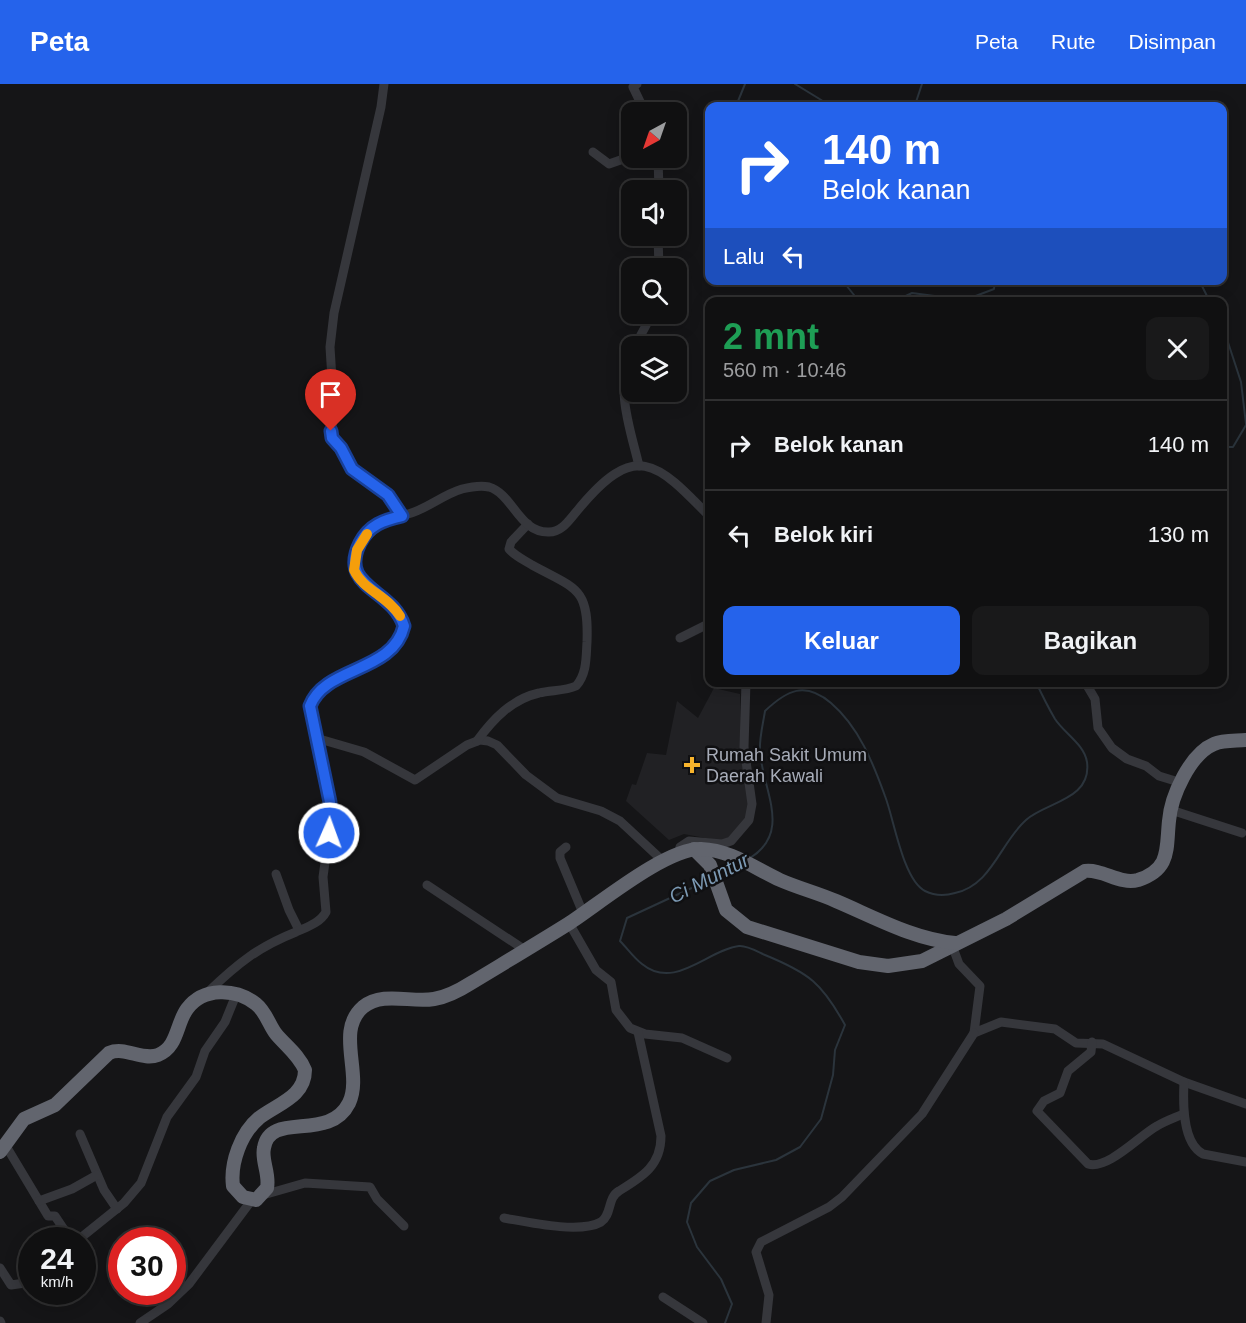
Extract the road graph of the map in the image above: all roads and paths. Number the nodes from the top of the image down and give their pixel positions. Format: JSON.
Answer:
{"nodes":[{"id":1,"x":384,"y":84,"type":"edge"},
{"id":2,"x":634,"y":85,"type":"edge"},
{"id":3,"x":641,"y":102,"type":"edge"},
{"id":4,"x":593,"y":152,"type":"dead end"},
{"id":5,"x":621,"y":160,"type":"edge"},
{"id":6,"x":625,"y":402,"type":"edge"},
{"id":7,"x":639,"y":466,"type":"junction"},
{"id":8,"x":705,"y":512,"type":"edge"},
{"id":9,"x":402,"y":516,"type":"junction"},
{"id":10,"x":528,"y":524,"type":"junction"},
{"id":11,"x":705,"y":626,"type":"edge"},
{"id":12,"x":680,"y":638,"type":"dead end"},
{"id":13,"x":746,"y":687,"type":"edge"},
{"id":14,"x":1088,"y":687,"type":"edge"},
{"id":15,"x":316,"y":738,"type":"junction"},
{"id":16,"x":1246,"y":740,"type":"edge"},
{"id":17,"x":477,"y":741,"type":"junction"},
{"id":18,"x":1182,"y":783,"type":"junction"},
{"id":19,"x":1171,"y":810,"type":"junction"},
{"id":20,"x":1242,"y":833,"type":"dead end"},
{"id":21,"x":566,"y":847,"type":"dead end"},
{"id":22,"x":694,"y":849,"type":"junction"},
{"id":23,"x":679,"y":853,"type":"junction"},
{"id":24,"x":663,"y":861,"type":"junction"},
{"id":25,"x":276,"y":874,"type":"dead end"},
{"id":26,"x":427,"y":885,"type":"dead end"},
{"id":27,"x":583,"y":913,"type":"junction"},
{"id":28,"x":569,"y":923,"type":"junction"},
{"id":29,"x":299,"y":930,"type":"junction"},
{"id":30,"x":953,"y":944,"type":"junction"},
{"id":31,"x":525,"y":950,"type":"junction"},
{"id":32,"x":208,"y":992,"type":"junction"},
{"id":33,"x":236,"y":995,"type":"junction"},
{"id":34,"x":638,"y":1032,"type":"junction"},
{"id":35,"x":974,"y":1033,"type":"junction"},
{"id":36,"x":1092,"y":1042,"type":"junction"},
{"id":37,"x":727,"y":1058,"type":"dead end"},
{"id":38,"x":1184,"y":1082,"type":"junction"},
{"id":39,"x":1246,"y":1104,"type":"edge"},
{"id":40,"x":1183,"y":1114,"type":"junction"},
{"id":41,"x":80,"y":1134,"type":"dead end"},
{"id":42,"x":3,"y":1149,"type":"edge"},
{"id":43,"x":1246,"y":1162,"type":"edge"},
{"id":44,"x":97,"y":1175,"type":"junction"},
{"id":45,"x":257,"y":1198,"type":"junction"},
{"id":46,"x":39,"y":1201,"type":"junction"},
{"id":47,"x":117,"y":1209,"type":"junction"},
{"id":48,"x":504,"y":1218,"type":"dead end"},
{"id":49,"x":404,"y":1226,"type":"dead end"},
{"id":50,"x":63,"y":1227,"type":"edge"},
{"id":51,"x":94,"y":1227,"type":"edge"},
{"id":52,"x":0,"y":1268,"type":"edge"},
{"id":53,"x":18,"y":1284,"type":"edge"},
{"id":54,"x":663,"y":1297,"type":"dead end"},
{"id":55,"x":140,"y":1323,"type":"edge"},
{"id":56,"x":703,"y":1323,"type":"edge"},
{"id":57,"x":766,"y":1323,"type":"edge"}],
"edges":[{"from":1,"to":9,"type":"street"},
{"from":2,"to":3,"type":"street"},
{"from":4,"to":5,"type":"street"},
{"from":6,"to":7,"type":"street"},
{"from":7,"to":8,"type":"street"},
{"from":7,"to":10,"type":"street"},
{"from":9,"to":10,"type":"street"},
{"from":9,"to":15,"type":"street"},
{"from":10,"to":17,"type":"street"},
{"from":11,"to":12,"type":"street"},
{"from":13,"to":23,"type":"street"},
{"from":14,"to":18,"type":"street"},
{"from":15,"to":17,"type":"street"},
{"from":15,"to":29,"type":"street"},
{"from":16,"to":18,"type":"highway"},
{"from":17,"to":24,"type":"street"},
{"from":18,"to":19,"type":"highway"},
{"from":19,"to":20,"type":"street"},
{"from":19,"to":30,"type":"highway"},
{"from":21,"to":27,"type":"street"},
{"from":22,"to":23,"type":"highway"},
{"from":22,"to":30,"type":"highway"},
{"from":22,"to":30,"type":"highway"},
{"from":23,"to":24,"type":"highway"},
{"from":24,"to":27,"type":"highway"},
{"from":25,"to":29,"type":"street"},
{"from":26,"to":31,"type":"street"},
{"from":27,"to":28,"type":"highway"},
{"from":28,"to":31,"type":"highway"},
{"from":28,"to":34,"type":"street"},
{"from":29,"to":32,"type":"street"},
{"from":30,"to":35,"type":"street"},
{"from":31,"to":45,"type":"highway"},
{"from":32,"to":33,"type":"highway"},
{"from":32,"to":42,"type":"highway"},
{"from":33,"to":45,"type":"highway"},
{"from":33,"to":47,"type":"street"},
{"from":34,"to":37,"type":"street"},
{"from":34,"to":48,"type":"street"},
{"from":35,"to":36,"type":"street"},
{"from":35,"to":57,"type":"street"},
{"from":36,"to":38,"type":"street"},
{"from":36,"to":40,"type":"street"},
{"from":38,"to":39,"type":"street"},
{"from":38,"to":40,"type":"street"},
{"from":40,"to":43,"type":"street"},
{"from":41,"to":44,"type":"street"},
{"from":42,"to":46,"type":"street"},
{"from":44,"to":46,"type":"street"},
{"from":44,"to":47,"type":"street"},
{"from":45,"to":49,"type":"street"},
{"from":45,"to":55,"type":"street"},
{"from":46,"to":50,"type":"street"},
{"from":47,"to":51,"type":"street"},
{"from":52,"to":53,"type":"street"},
{"from":54,"to":56,"type":"street"}]}
